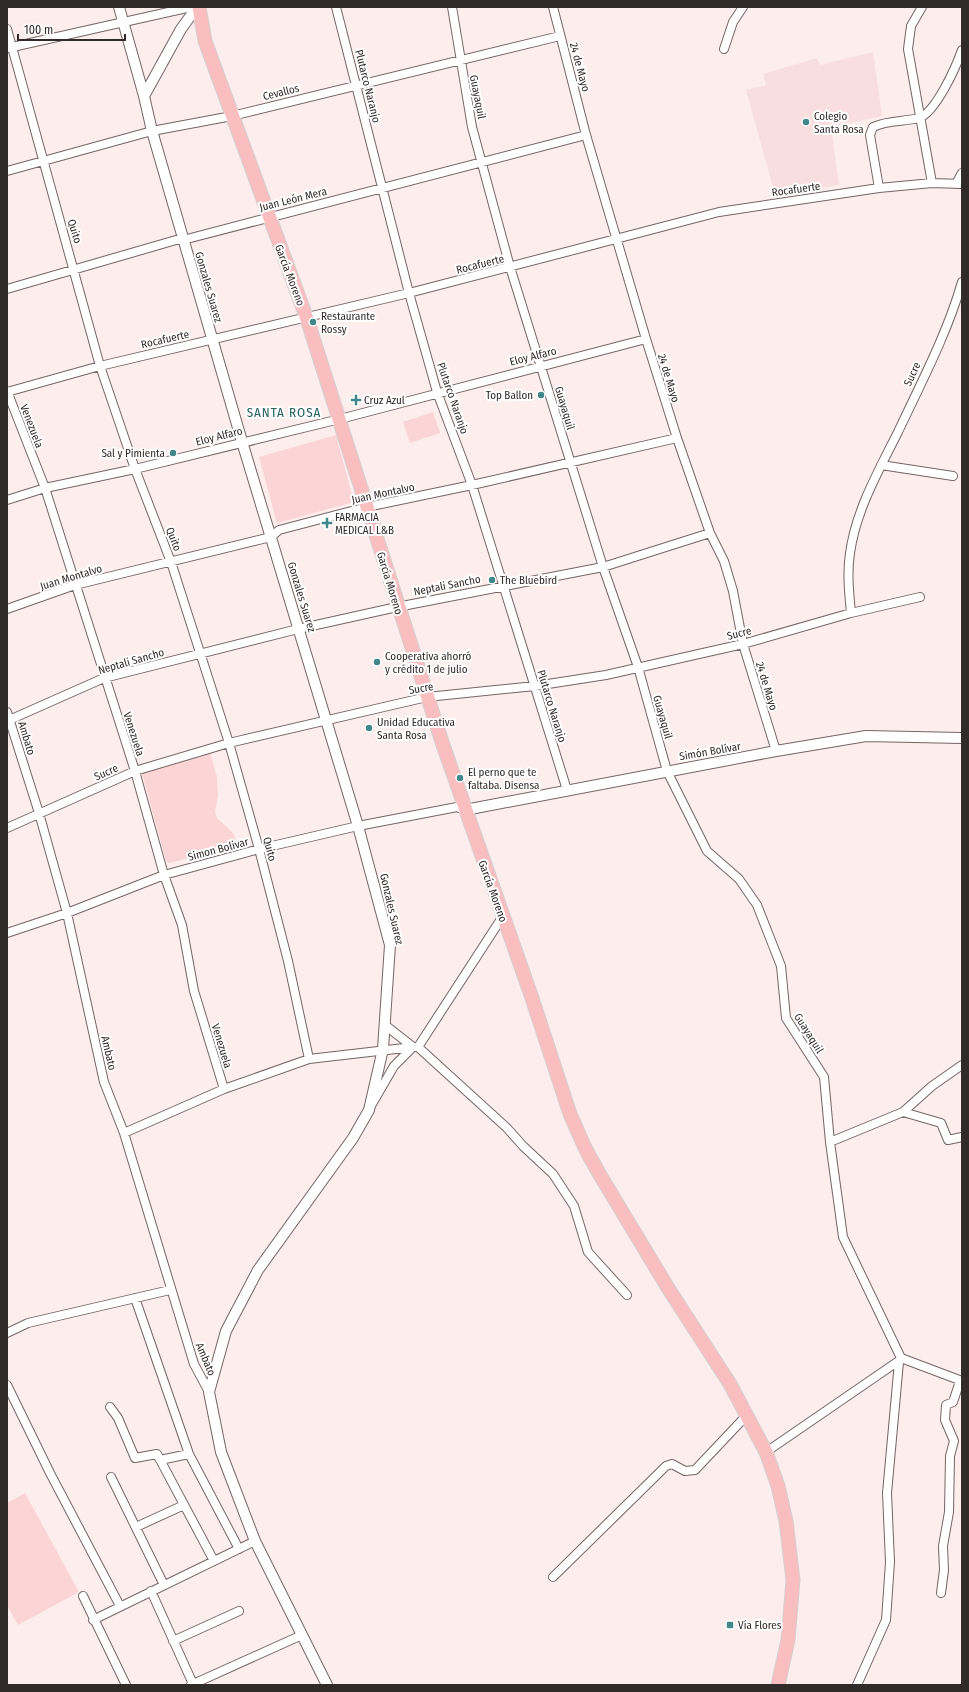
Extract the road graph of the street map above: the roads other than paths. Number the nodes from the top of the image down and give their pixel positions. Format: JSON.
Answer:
{"nodes":[{"id":1,"x":119,"y":7,"type":"edge"},
{"id":2,"x":191,"y":7,"type":"edge"},
{"id":3,"x":198,"y":7,"type":"edge"},
{"id":4,"x":336,"y":7,"type":"edge"},
{"id":5,"x":452,"y":7,"type":"edge"},
{"id":6,"x":553,"y":7,"type":"edge"},
{"id":7,"x":743,"y":7,"type":"edge"},
{"id":8,"x":922,"y":7,"type":"edge"},
{"id":9,"x":124,"y":22,"type":"junction"},
{"id":10,"x":7,"y":29,"type":"edge"},
{"id":11,"x":560,"y":36,"type":"junction"},
{"id":12,"x":10,"y":47,"type":"edge"},
{"id":13,"x":724,"y":50,"type":"dead end"},
{"id":14,"x":962,"y":50,"type":"edge"},
{"id":15,"x":459,"y":60,"type":"junction"},
{"id":16,"x":356,"y":85,"type":"junction"},
{"id":17,"x":144,"y":96,"type":"junction"},
{"id":18,"x":232,"y":116,"type":"junction"},
{"id":19,"x":920,"y":117,"type":"junction"},
{"id":20,"x":152,"y":131,"type":"junction"},
{"id":21,"x":586,"y":135,"type":"junction"},
{"id":22,"x":43,"y":162,"type":"junction"},
{"id":23,"x":481,"y":163,"type":"junction"},
{"id":24,"x":7,"y":171,"type":"edge"},
{"id":25,"x":962,"y":173,"type":"edge"},
{"id":26,"x":932,"y":183,"type":"junction"},
{"id":27,"x":959,"y":184,"type":"edge"},
{"id":28,"x":382,"y":188,"type":"junction"},
{"id":29,"x":879,"y":188,"type":"junction"},
{"id":30,"x":268,"y":217,"type":"junction"},
{"id":31,"x":618,"y":238,"type":"junction"},
{"id":32,"x":184,"y":240,"type":"junction"},
{"id":33,"x":510,"y":267,"type":"junction"},
{"id":34,"x":75,"y":270,"type":"junction"},
{"id":35,"x":962,"y":282,"type":"edge"},
{"id":36,"x":7,"y":289,"type":"edge"},
{"id":37,"x":961,"y":292,"type":"edge"},
{"id":38,"x":409,"y":293,"type":"junction"},
{"id":39,"x":306,"y":319,"type":"junction"},
{"id":40,"x":646,"y":339,"type":"junction"},
{"id":41,"x":212,"y":340,"type":"junction"},
{"id":42,"x":100,"y":366,"type":"junction"},
{"id":43,"x":540,"y":366,"type":"junction"},
{"id":44,"x":7,"y":392,"type":"edge"},
{"id":45,"x":438,"y":392,"type":"junction"},
{"id":46,"x":340,"y":419,"type":"junction"},
{"id":47,"x":677,"y":438,"type":"junction"},
{"id":48,"x":242,"y":442,"type":"junction"},
{"id":49,"x":571,"y":463,"type":"junction"},
{"id":50,"x":881,"y":465,"type":"junction"},
{"id":51,"x":135,"y":469,"type":"junction"},
{"id":52,"x":953,"y":476,"type":"dead end"},
{"id":53,"x":472,"y":485,"type":"junction"},
{"id":54,"x":45,"y":488,"type":"junction"},
{"id":55,"x":7,"y":500,"type":"edge"},
{"id":56,"x":367,"y":507,"type":"junction"},
{"id":57,"x":710,"y":533,"type":"junction"},
{"id":58,"x":271,"y":537,"type":"junction"},
{"id":59,"x":171,"y":562,"type":"junction"},
{"id":60,"x":603,"y":567,"type":"junction"},
{"id":61,"x":75,"y":585,"type":"junction"},
{"id":62,"x":503,"y":585,"type":"junction"},
{"id":63,"x":920,"y":597,"type":"dead end"},
{"id":64,"x":397,"y":607,"type":"junction"},
{"id":65,"x":7,"y":609,"type":"edge"},
{"id":66,"x":851,"y":613,"type":"junction"},
{"id":67,"x":298,"y":629,"type":"junction"},
{"id":68,"x":743,"y":644,"type":"junction"},
{"id":69,"x":199,"y":653,"type":"junction"},
{"id":70,"x":638,"y":667,"type":"junction"},
{"id":71,"x":104,"y":678,"type":"junction"},
{"id":72,"x":535,"y":686,"type":"junction"},
{"id":73,"x":427,"y":697,"type":"junction"},
{"id":74,"x":8,"y":717,"type":"edge"},
{"id":75,"x":326,"y":720,"type":"junction"},
{"id":76,"x":962,"y":738,"type":"edge"},
{"id":77,"x":229,"y":743,"type":"junction"},
{"id":78,"x":776,"y":751,"type":"junction"},
{"id":79,"x":135,"y":771,"type":"junction"},
{"id":80,"x":667,"y":771,"type":"junction"},
{"id":81,"x":567,"y":790,"type":"junction"},
{"id":82,"x":465,"y":810,"type":"junction"},
{"id":83,"x":39,"y":813,"type":"junction"},
{"id":84,"x":358,"y":826,"type":"junction"},
{"id":85,"x":7,"y":828,"type":"edge"},
{"id":86,"x":259,"y":849,"type":"junction"},
{"id":87,"x":164,"y":875,"type":"junction"},
{"id":88,"x":67,"y":914,"type":"junction"},
{"id":89,"x":503,"y":916,"type":"junction"},
{"id":90,"x":7,"y":933,"type":"edge"},
{"id":91,"x":385,"y":1025,"type":"junction"},
{"id":92,"x":415,"y":1047,"type":"junction"},
{"id":93,"x":383,"y":1049,"type":"junction"},
{"id":94,"x":309,"y":1059,"type":"junction"},
{"id":95,"x":962,"y":1065,"type":"edge"},
{"id":96,"x":224,"y":1088,"type":"junction"},
{"id":97,"x":369,"y":1110,"type":"junction"},
{"id":98,"x":903,"y":1112,"type":"junction"},
{"id":99,"x":124,"y":1133,"type":"junction"},
{"id":100,"x":962,"y":1137,"type":"edge"},
{"id":101,"x":830,"y":1142,"type":"junction"},
{"id":102,"x":170,"y":1290,"type":"junction"},
{"id":103,"x":627,"y":1295,"type":"dead end"},
{"id":104,"x":135,"y":1298,"type":"junction"},
{"id":105,"x":7,"y":1333,"type":"edge"},
{"id":106,"x":900,"y":1360,"type":"junction"},
{"id":107,"x":961,"y":1381,"type":"edge"},
{"id":108,"x":7,"y":1385,"type":"edge"},
{"id":109,"x":209,"y":1392,"type":"junction"},
{"id":110,"x":110,"y":1407,"type":"dead end"},
{"id":111,"x":747,"y":1415,"type":"junction"},
{"id":112,"x":766,"y":1452,"type":"junction"},
{"id":113,"x":189,"y":1454,"type":"junction"},
{"id":114,"x":160,"y":1460,"type":"junction"},
{"id":115,"x":112,"y":1477,"type":"dead end"},
{"id":116,"x":184,"y":1505,"type":"junction"},
{"id":117,"x":136,"y":1527,"type":"junction"},
{"id":118,"x":255,"y":1541,"type":"junction"},
{"id":119,"x":239,"y":1549,"type":"junction"},
{"id":120,"x":214,"y":1561,"type":"junction"},
{"id":121,"x":553,"y":1577,"type":"dead end"},
{"id":122,"x":164,"y":1585,"type":"junction"},
{"id":123,"x":151,"y":1591,"type":"junction"},
{"id":124,"x":941,"y":1593,"type":"dead end"},
{"id":125,"x":83,"y":1596,"type":"dead end"},
{"id":126,"x":120,"y":1606,"type":"junction"},
{"id":127,"x":239,"y":1611,"type":"dead end"},
{"id":128,"x":93,"y":1620,"type":"junction"},
{"id":129,"x":302,"y":1635,"type":"junction"},
{"id":130,"x":173,"y":1642,"type":"junction"},
{"id":131,"x":126,"y":1685,"type":"edge"},
{"id":132,"x":192,"y":1685,"type":"edge"},
{"id":133,"x":326,"y":1685,"type":"edge"},
{"id":134,"x":778,"y":1685,"type":"edge"},
{"id":135,"x":857,"y":1685,"type":"edge"}],
"edges":[{"from":1,"to":9,"type":"street","name":"Gonzales Suarez"},
{"from":2,"to":9,"type":"street"},
{"from":3,"to":17,"type":"street"},
{"from":3,"to":18,"type":"highway","name":"García Moreno"},
{"from":4,"to":16,"type":"street","name":"Plutarco Naranjo"},
{"from":5,"to":15,"type":"street","name":"Guayaquil"},
{"from":6,"to":11,"type":"street","name":"24 de Mayo"},
{"from":7,"to":13,"type":"street"},
{"from":8,"to":19,"type":"street"},
{"from":9,"to":12,"type":"street"},
{"from":9,"to":17,"type":"street","name":"Gonzales Suarez"},
{"from":10,"to":12,"type":"street","name":"Quito"},
{"from":11,"to":15,"type":"street","name":"Cevallos"},
{"from":11,"to":21,"type":"street","name":"24 de Mayo"},
{"from":12,"to":22,"type":"street","name":"Quito"},
{"from":14,"to":19,"type":"street"},
{"from":15,"to":16,"type":"street","name":"Cevallos"},
{"from":15,"to":23,"type":"street","name":"Guayaquil"},
{"from":16,"to":18,"type":"street","name":"Cevallos"},
{"from":16,"to":28,"type":"street","name":"Plutarco Naranjo"},
{"from":17,"to":20,"type":"street","name":"Gonzales Suarez"},
{"from":18,"to":20,"type":"street","name":"Cevallos"},
{"from":18,"to":30,"type":"highway","name":"García Moreno"},
{"from":19,"to":26,"type":"street"},
{"from":19,"to":29,"type":"street"},
{"from":20,"to":22,"type":"street","name":"Cevallos"},
{"from":20,"to":32,"type":"street","name":"Gonzales Suarez"},
{"from":21,"to":23,"type":"street","name":"Juan León Mera"},
{"from":21,"to":31,"type":"street","name":"24 de Mayo"},
{"from":22,"to":24,"type":"street","name":"Cevallos"},
{"from":22,"to":34,"type":"street","name":"Quito"},
{"from":23,"to":28,"type":"street","name":"Juan León Mera"},
{"from":23,"to":33,"type":"street","name":"Guayaquil"},
{"from":25,"to":27,"type":"street"},
{"from":26,"to":27,"type":"street","name":"Rocafuerte"},
{"from":26,"to":29,"type":"street","name":"Rocafuerte"},
{"from":28,"to":30,"type":"street","name":"Juan León Mera"},
{"from":28,"to":38,"type":"street","name":"Plutarco Naranjo"},
{"from":29,"to":31,"type":"street","name":"Rocafuerte"},
{"from":30,"to":32,"type":"street","name":"Juan León Mera"},
{"from":30,"to":39,"type":"highway","name":"García Moreno"},
{"from":31,"to":33,"type":"street","name":"Rocafuerte"},
{"from":31,"to":40,"type":"street","name":"24 de Mayo"},
{"from":32,"to":34,"type":"street","name":"Juan León Mera"},
{"from":32,"to":41,"type":"street","name":"Gonzales Suarez"},
{"from":33,"to":38,"type":"street","name":"Rocafuerte"},
{"from":33,"to":43,"type":"street","name":"Guayaquil"},
{"from":34,"to":36,"type":"street","name":"Juan León Mera"},
{"from":34,"to":42,"type":"street","name":"Quito"},
{"from":35,"to":37,"type":"street","name":"Sucre"},
{"from":37,"to":50,"type":"street","name":"Sucre"},
{"from":38,"to":39,"type":"street","name":"Rocafuerte"},
{"from":38,"to":45,"type":"street","name":"Plutarco Naranjo"},
{"from":39,"to":41,"type":"street","name":"Rocafuerte"},
{"from":39,"to":46,"type":"highway","name":"García Moreno"},
{"from":40,"to":43,"type":"street","name":"Eloy Alfaro"},
{"from":40,"to":47,"type":"street","name":"24 de Mayo"},
{"from":41,"to":42,"type":"street","name":"Rocafuerte"},
{"from":41,"to":48,"type":"street","name":"Gonzales Suarez"},
{"from":42,"to":44,"type":"street","name":"Rocafuerte"},
{"from":42,"to":51,"type":"street","name":"Quito"},
{"from":43,"to":45,"type":"street","name":"Eloy Alfaro"},
{"from":43,"to":49,"type":"street","name":"Guayaquil"},
{"from":44,"to":54,"type":"street","name":"Venezuela"},
{"from":45,"to":46,"type":"street","name":"Eloy Alfaro"},
{"from":45,"to":53,"type":"street","name":"Plutarco Naranjo"},
{"from":46,"to":48,"type":"street","name":"Eloy Alfaro"},
{"from":46,"to":56,"type":"highway","name":"García Moreno"},
{"from":47,"to":49,"type":"street","name":"Juan Montalvo"},
{"from":47,"to":57,"type":"street","name":"24 de Mayo"},
{"from":48,"to":51,"type":"street","name":"Eloy Alfaro"},
{"from":48,"to":58,"type":"street","name":"Gonzales Suarez"},
{"from":49,"to":53,"type":"street","name":"Juan Montalvo"},
{"from":49,"to":60,"type":"street","name":"Guayaquil"},
{"from":50,"to":52,"type":"street"},
{"from":50,"to":66,"type":"street","name":"Sucre"},
{"from":51,"to":54,"type":"street","name":"Eloy Alfaro"},
{"from":51,"to":59,"type":"street","name":"Quito"},
{"from":53,"to":56,"type":"street","name":"Juan Montalvo"},
{"from":53,"to":62,"type":"street","name":"Plutarco Naranjo"},
{"from":54,"to":55,"type":"street","name":"Eloy Alfaro"},
{"from":54,"to":61,"type":"street","name":"Venezuela"},
{"from":56,"to":58,"type":"street","name":"Juan Montalvo"},
{"from":56,"to":64,"type":"highway","name":"García Moreno"},
{"from":57,"to":60,"type":"street","name":"Neptali Sancho"},
{"from":57,"to":68,"type":"street","name":"24 de Mayo"},
{"from":58,"to":59,"type":"street","name":"Juan Montalvo"},
{"from":58,"to":67,"type":"street","name":"Gonzales Suarez"},
{"from":59,"to":61,"type":"street","name":"Juan Montalvo"},
{"from":59,"to":69,"type":"street","name":"Quito"},
{"from":60,"to":62,"type":"street","name":"Neptali Sancho"},
{"from":60,"to":70,"type":"street","name":"Guayaquil"},
{"from":61,"to":65,"type":"street","name":"Juan Montalvo"},
{"from":61,"to":71,"type":"street","name":"Venezuela"},
{"from":62,"to":64,"type":"street","name":"Neptali Sancho"},
{"from":62,"to":72,"type":"street","name":"Plutarco Naranjo"},
{"from":63,"to":66,"type":"street","name":"Sucre"},
{"from":64,"to":67,"type":"street","name":"Neptali Sancho"},
{"from":64,"to":73,"type":"highway","name":"García Moreno"},
{"from":66,"to":68,"type":"street","name":"Sucre"},
{"from":67,"to":69,"type":"street","name":"Neptali Sancho"},
{"from":67,"to":75,"type":"street","name":"Gonzales Suarez"},
{"from":68,"to":70,"type":"street","name":"Sucre"},
{"from":68,"to":78,"type":"street","name":"24 de Mayo"},
{"from":69,"to":71,"type":"street","name":"Neptali Sancho"},
{"from":69,"to":77,"type":"street","name":"Quito"},
{"from":70,"to":72,"type":"street","name":"Sucre"},
{"from":70,"to":80,"type":"street","name":"Guayaquil"},
{"from":71,"to":74,"type":"street","name":"Neptali Sancho"},
{"from":71,"to":79,"type":"street","name":"Venezuela"},
{"from":72,"to":73,"type":"street","name":"Sucre"},
{"from":72,"to":81,"type":"street","name":"Plutarco Naranjo"},
{"from":73,"to":75,"type":"street","name":"Sucre"},
{"from":73,"to":82,"type":"highway","name":"García Moreno"},
{"from":74,"to":83,"type":"street","name":"Ambato"},
{"from":75,"to":77,"type":"street","name":"Sucre"},
{"from":75,"to":84,"type":"street","name":"Gonzales Suarez"},
{"from":76,"to":78,"type":"street","name":"Simón Bolívar"},
{"from":77,"to":79,"type":"street","name":"Sucre"},
{"from":77,"to":86,"type":"street","name":"Quito"},
{"from":78,"to":80,"type":"street","name":"Simón Bolívar"},
{"from":79,"to":83,"type":"street","name":"Sucre"},
{"from":79,"to":87,"type":"street","name":"Venezuela"},
{"from":80,"to":81,"type":"street","name":"Simón Bolívar"},
{"from":80,"to":101,"type":"street","name":"Guayaquil"},
{"from":81,"to":82,"type":"street","name":"Simón Bolívar"},
{"from":82,"to":84,"type":"street","name":"Simon Bolivar"},
{"from":82,"to":89,"type":"highway","name":"García Moreno"},
{"from":83,"to":85,"type":"street","name":"Sucre"},
{"from":83,"to":88,"type":"street","name":"Ambato"},
{"from":84,"to":86,"type":"street","name":"Simon Bolivar"},
{"from":84,"to":91,"type":"street","name":"Gonzales Suarez"},
{"from":86,"to":87,"type":"street","name":"Simon Bolivar"},
{"from":86,"to":94,"type":"street","name":"Quito"},
{"from":87,"to":88,"type":"street","name":"Simon Bolivar"},
{"from":87,"to":96,"type":"street","name":"Venezuela"},
{"from":88,"to":90,"type":"street","name":"Simon Bolivar"},
{"from":88,"to":99,"type":"street","name":"Ambato"},
{"from":89,"to":92,"type":"street"},
{"from":89,"to":111,"type":"highway","name":"García Moreno"},
{"from":91,"to":92,"type":"street"},
{"from":91,"to":93,"type":"street","name":"Gonzales Suarez"},
{"from":92,"to":93,"type":"street"},
{"from":92,"to":97,"type":"street"},
{"from":92,"to":103,"type":"street"},
{"from":93,"to":94,"type":"street"},
{"from":93,"to":97,"type":"street","name":"Gonzales Suarez"},
{"from":94,"to":96,"type":"street"},
{"from":95,"to":98,"type":"street"},
{"from":96,"to":99,"type":"street"},
{"from":97,"to":109,"type":"street","name":"Gonzales Suarez"},
{"from":98,"to":100,"type":"street"},
{"from":98,"to":101,"type":"street"},
{"from":99,"to":102,"type":"street","name":"Ambato"},
{"from":101,"to":106,"type":"street","name":"Guayaquil"},
{"from":102,"to":104,"type":"street"},
{"from":102,"to":109,"type":"street","name":"Ambato"},
{"from":104,"to":105,"type":"street"},
{"from":104,"to":113,"type":"street"},
{"from":106,"to":107,"type":"street"},
{"from":106,"to":112,"type":"street"},
{"from":106,"to":135,"type":"street"},
{"from":107,"to":124,"type":"street"},
{"from":108,"to":126,"type":"street"},
{"from":109,"to":118,"type":"street"},
{"from":110,"to":114,"type":"street"},
{"from":111,"to":112,"type":"highway","name":"García Moreno"},
{"from":111,"to":121,"type":"street"},
{"from":112,"to":134,"type":"highway","name":"García Moreno"},
{"from":113,"to":114,"type":"street"},
{"from":113,"to":119,"type":"street"},
{"from":114,"to":116,"type":"street"},
{"from":115,"to":117,"type":"street"},
{"from":116,"to":117,"type":"street"},
{"from":116,"to":120,"type":"street"},
{"from":117,"to":122,"type":"street"},
{"from":118,"to":119,"type":"street"},
{"from":118,"to":129,"type":"street"},
{"from":119,"to":120,"type":"street"},
{"from":120,"to":122,"type":"street"},
{"from":122,"to":123,"type":"street"},
{"from":123,"to":126,"type":"street"},
{"from":123,"to":130,"type":"street"},
{"from":125,"to":128,"type":"street"},
{"from":126,"to":128,"type":"street"},
{"from":127,"to":130,"type":"street"},
{"from":128,"to":131,"type":"street"},
{"from":129,"to":132,"type":"street"},
{"from":129,"to":133,"type":"street"},
{"from":130,"to":132,"type":"street"}]}
